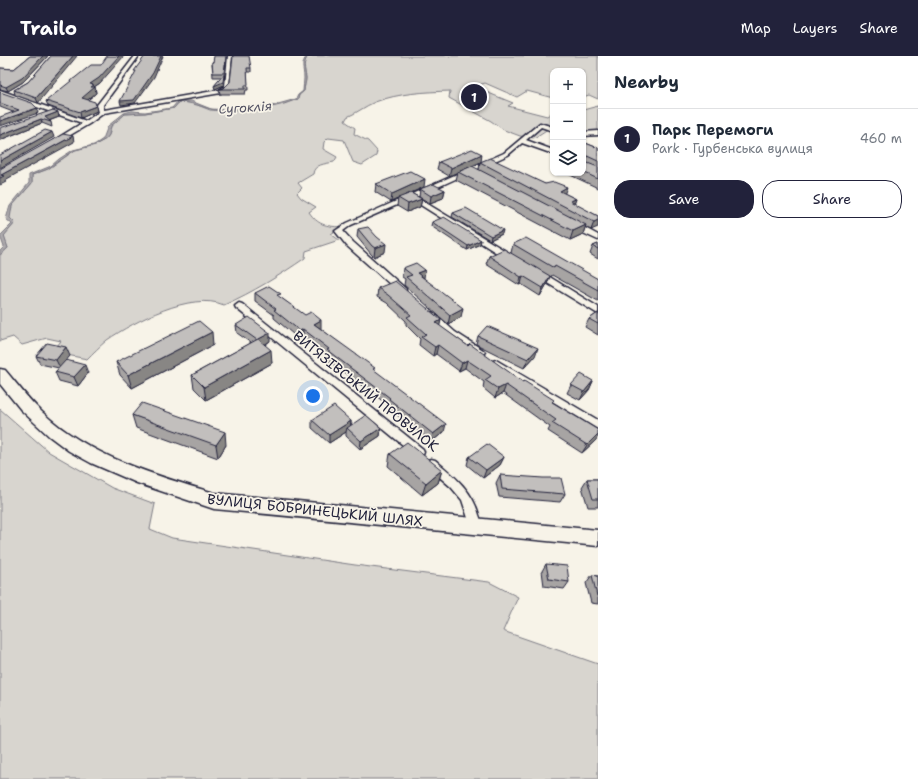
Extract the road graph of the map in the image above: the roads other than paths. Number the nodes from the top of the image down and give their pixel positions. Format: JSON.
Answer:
{"nodes":[{"id":1,"x":137,"y":56,"type":"edge"},
{"id":2,"x":230,"y":56,"type":"edge"},
{"id":3,"x":15,"y":91,"type":"edge"},
{"id":4,"x":0,"y":92,"type":"edge"},
{"id":5,"x":10,"y":94,"type":"junction"},
{"id":6,"x":56,"y":111,"type":"junction"},
{"id":7,"x":102,"y":112,"type":"junction"},
{"id":8,"x":42,"y":116,"type":"edge"},
{"id":9,"x":87,"y":123,"type":"junction"},
{"id":10,"x":550,"y":128,"type":"edge"},
{"id":11,"x":598,"y":133,"type":"edge"},
{"id":12,"x":586,"y":134,"type":"edge"},
{"id":13,"x":522,"y":141,"type":"junction"},
{"id":14,"x":48,"y":146,"type":"edge"},
{"id":15,"x":550,"y":151,"type":"edge"},
{"id":16,"x":470,"y":170,"type":"junction"},
{"id":17,"x":477,"y":174,"type":"edge"},
{"id":18,"x":410,"y":196,"type":"junction"},
{"id":19,"x":564,"y":220,"type":"edge"},
{"id":20,"x":598,"y":238,"type":"edge"},
{"id":21,"x":518,"y":262,"type":"edge"},
{"id":22,"x":531,"y":270,"type":"edge"},
{"id":23,"x":410,"y":297,"type":"edge"},
{"id":24,"x":239,"y":306,"type":"dead end"},
{"id":25,"x":422,"y":307,"type":"edge"},
{"id":26,"x":598,"y":311,"type":"edge"},
{"id":27,"x":0,"y":374,"type":"edge"},
{"id":28,"x":598,"y":426,"type":"edge"},
{"id":29,"x":476,"y":526,"type":"junction"},
{"id":30,"x":598,"y":538,"type":"edge"}],
"edges":[{"from":1,"to":7,"type":"street"},
{"from":2,"to":7,"type":"street"},
{"from":3,"to":5,"type":"street"},
{"from":4,"to":5,"type":"street"},
{"from":5,"to":6,"type":"street"},
{"from":6,"to":8,"type":"street"},
{"from":6,"to":9,"type":"street"},
{"from":7,"to":9,"type":"street"},
{"from":9,"to":14,"type":"street"},
{"from":10,"to":13,"type":"street"},
{"from":11,"to":12,"type":"street"},
{"from":13,"to":15,"type":"street"},
{"from":13,"to":16,"type":"street"},
{"from":16,"to":17,"type":"street"},
{"from":16,"to":18,"type":"street"},
{"from":18,"to":21,"type":"street"},
{"from":18,"to":23,"type":"street"},
{"from":19,"to":20,"type":"street"},
{"from":22,"to":26,"type":"street"},
{"from":24,"to":29,"type":"street","name":"ВИТЯЗІВСЬКИЙ ПРОВУЛОК"},
{"from":25,"to":28,"type":"street"},
{"from":27,"to":29,"type":"main road","name":"ВУЛИЦЯ БОБРИНЕЦЬКИЙ ШЛЯХ"},
{"from":29,"to":30,"type":"main road","name":"ВУЛИЦЯ БОБРИНЕЦЬКИЙ ШЛЯХ"}]}
